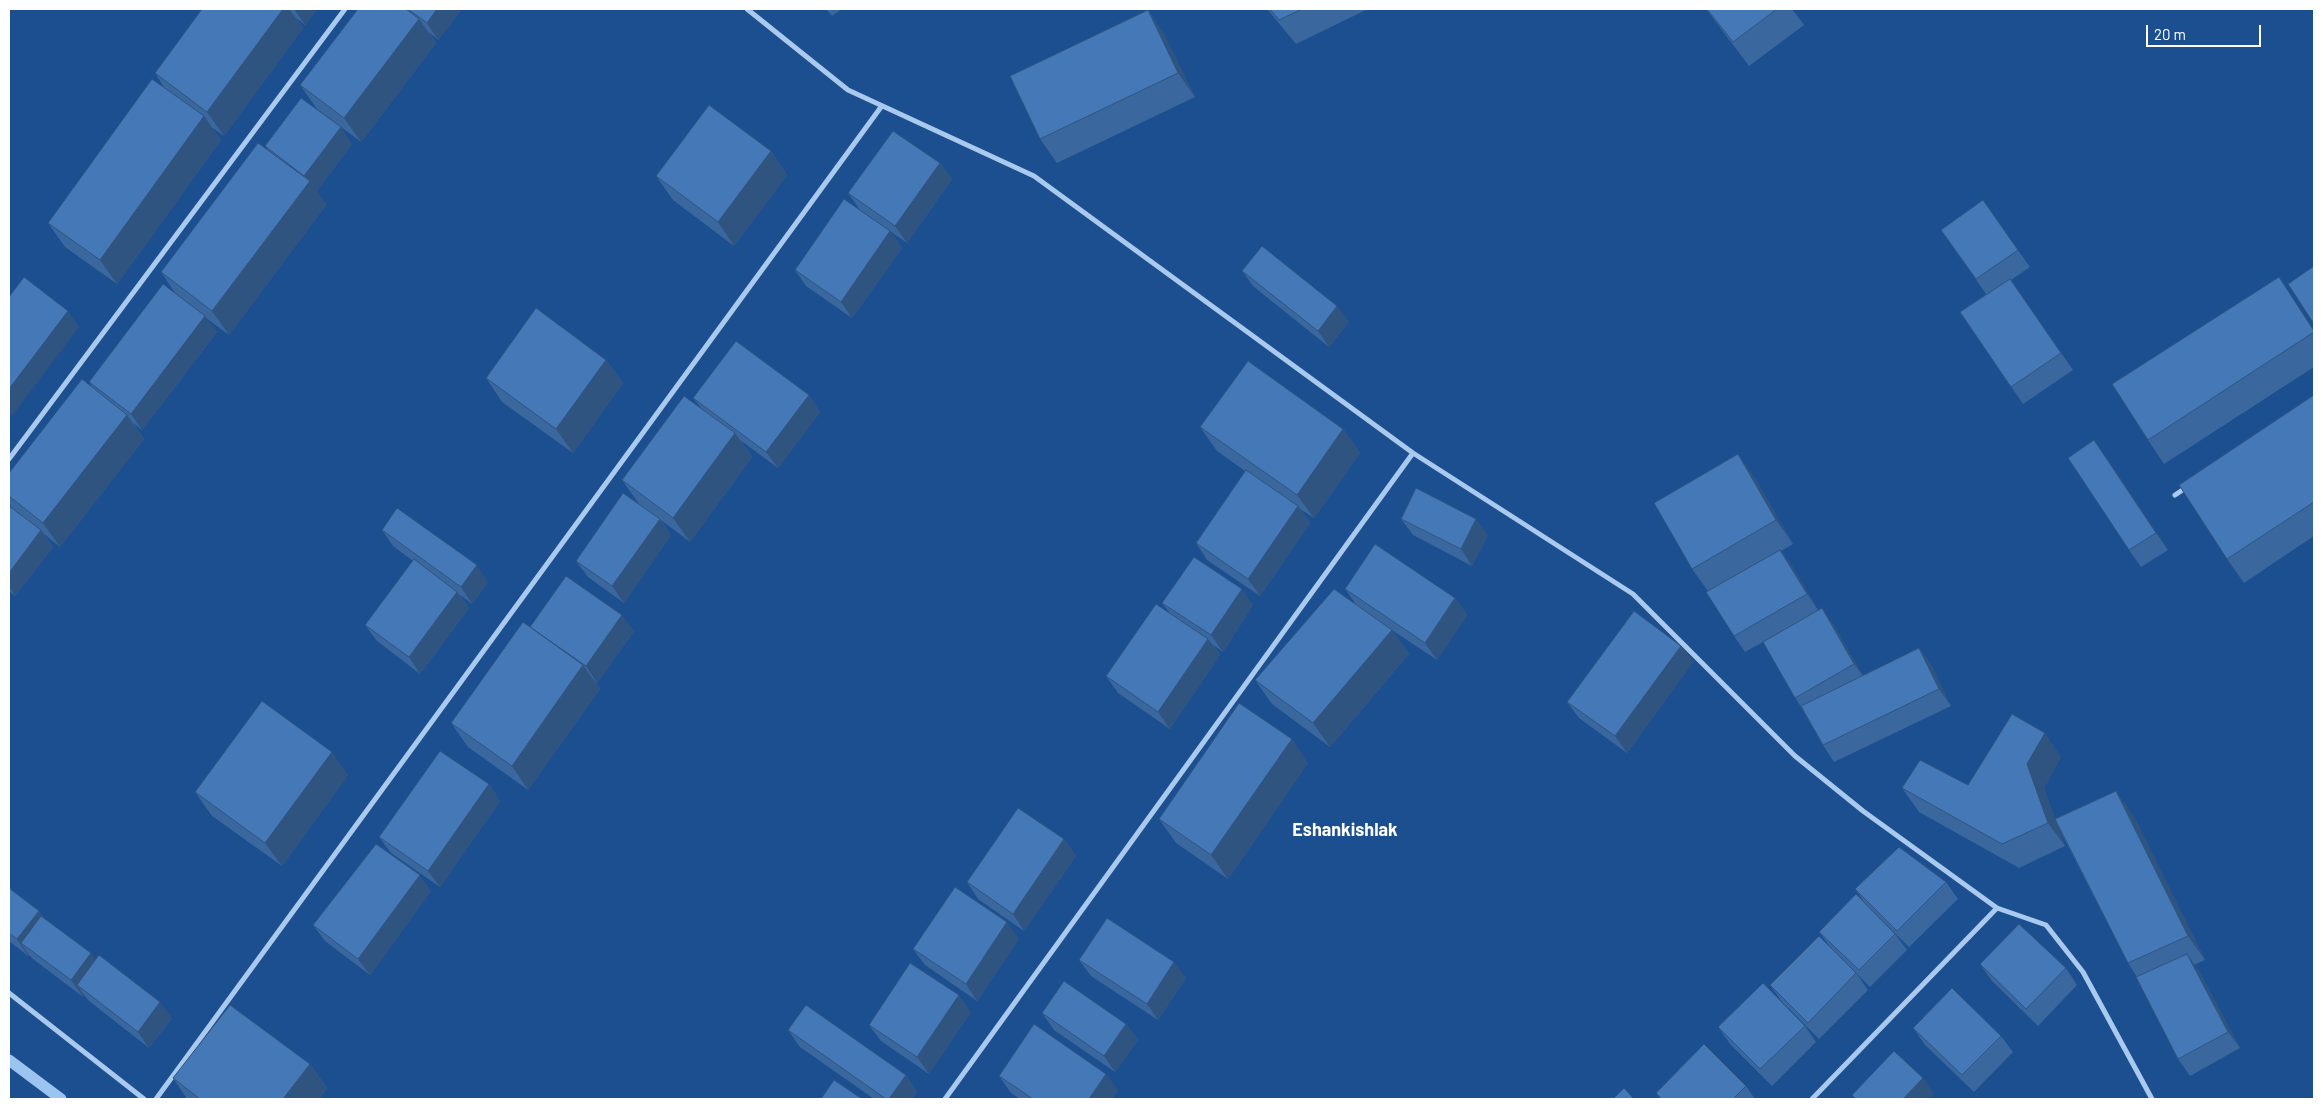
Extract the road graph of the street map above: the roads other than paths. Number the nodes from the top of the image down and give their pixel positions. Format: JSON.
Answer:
{"nodes":[{"id":1,"x":345,"y":9,"type":"edge"},
{"id":2,"x":747,"y":9,"type":"edge"},
{"id":3,"x":881,"y":107,"type":"junction"},
{"id":4,"x":1413,"y":453,"type":"junction"},
{"id":5,"x":9,"y":459,"type":"edge"},
{"id":6,"x":2191,"y":484,"type":"edge"},
{"id":7,"x":2175,"y":496,"type":"dead end"},
{"id":8,"x":1997,"y":908,"type":"junction"},
{"id":9,"x":9,"y":993,"type":"edge"},
{"id":10,"x":144,"y":1099,"type":"edge"},
{"id":11,"x":156,"y":1099,"type":"edge"},
{"id":12,"x":945,"y":1099,"type":"edge"},
{"id":13,"x":1812,"y":1099,"type":"edge"},
{"id":14,"x":2152,"y":1099,"type":"edge"}],
"edges":[{"from":1,"to":5,"type":"street"},
{"from":2,"to":3,"type":"street"},
{"from":3,"to":4,"type":"street"},
{"from":3,"to":11,"type":"street"},
{"from":4,"to":8,"type":"street"},
{"from":4,"to":12,"type":"street"},
{"from":6,"to":7,"type":"street"},
{"from":8,"to":13,"type":"street"},
{"from":8,"to":14,"type":"street"},
{"from":9,"to":10,"type":"street"}]}
